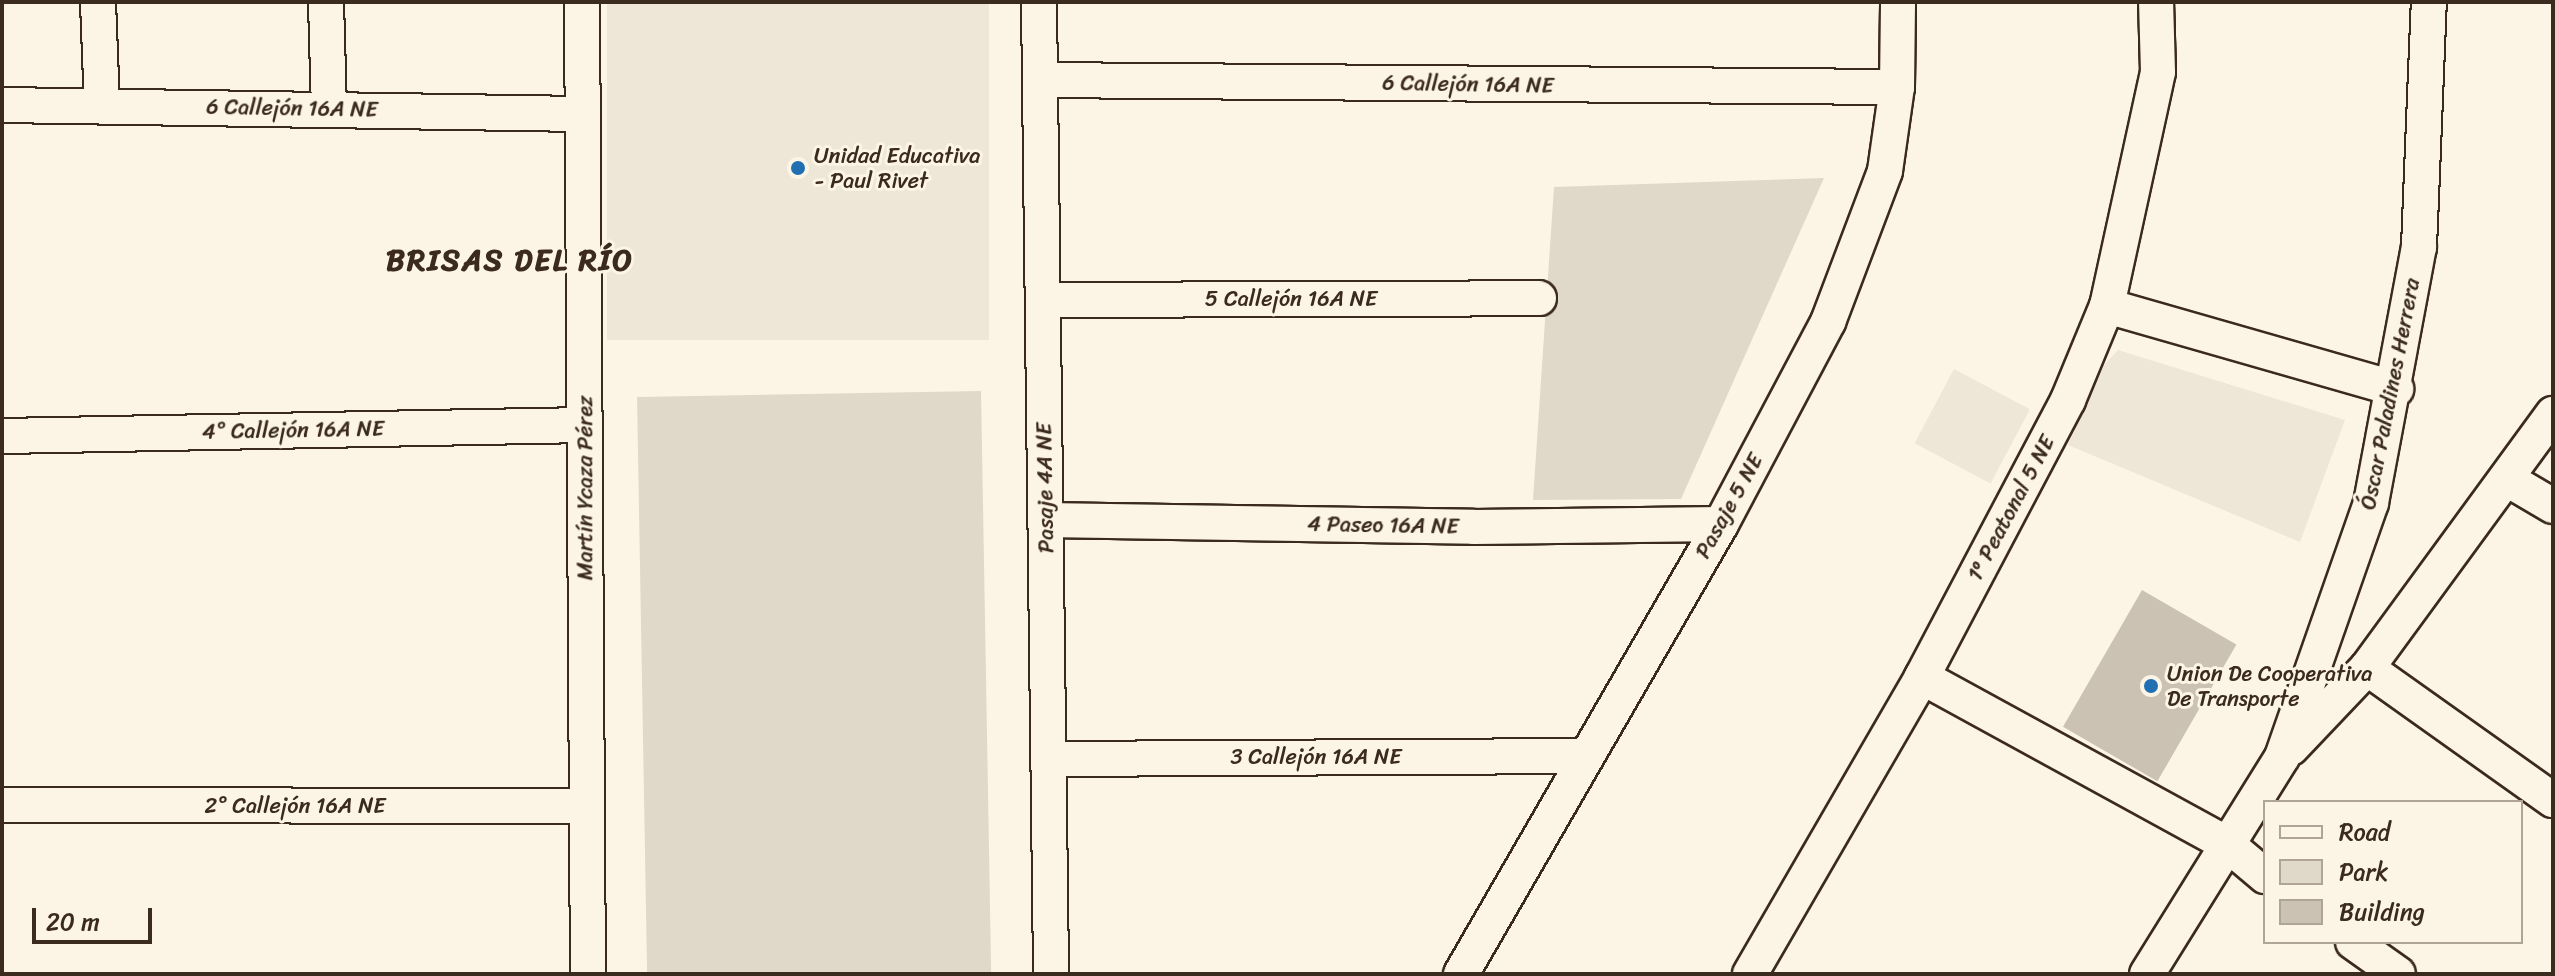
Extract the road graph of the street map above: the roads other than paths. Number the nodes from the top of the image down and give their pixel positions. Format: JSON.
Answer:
{"nodes":[{"id":1,"x":98,"y":2,"type":"edge"},
{"id":2,"x":326,"y":2,"type":"edge"},
{"id":3,"x":582,"y":2,"type":"edge"},
{"id":4,"x":1039,"y":2,"type":"edge"},
{"id":5,"x":1898,"y":2,"type":"edge"},
{"id":6,"x":2156,"y":2,"type":"edge"},
{"id":7,"x":2429,"y":2,"type":"edge"},
{"id":8,"x":1040,"y":80,"type":"junction"},
{"id":9,"x":1897,"y":87,"type":"junction"},
{"id":10,"x":2,"y":105,"type":"edge"},
{"id":11,"x":102,"y":105,"type":"junction"},
{"id":12,"x":329,"y":108,"type":"junction"},
{"id":13,"x":582,"y":114,"type":"junction"},
{"id":14,"x":1539,"y":298,"type":"dead end"},
{"id":15,"x":1043,"y":300,"type":"junction"},
{"id":16,"x":2107,"y":306,"type":"junction"},
{"id":17,"x":2396,"y":389,"type":"junction"},
{"id":18,"x":2553,"y":414,"type":"edge"},
{"id":19,"x":585,"y":425,"type":"junction"},
{"id":20,"x":2,"y":436,"type":"edge"},
{"id":21,"x":2507,"y":479,"type":"junction"},
{"id":22,"x":2553,"y":506,"type":"edge"},
{"id":23,"x":1045,"y":520,"type":"junction"},
{"id":24,"x":1721,"y":524,"type":"junction"},
{"id":25,"x":2367,"y":668,"type":"junction"},
{"id":26,"x":1922,"y":677,"type":"junction"},
{"id":27,"x":1584,"y":756,"type":"junction"},
{"id":28,"x":2282,"y":757,"type":"junction"},
{"id":29,"x":1048,"y":759,"type":"junction"},
{"id":30,"x":2553,"y":800,"type":"edge"},
{"id":31,"x":2,"y":805,"type":"edge"},
{"id":32,"x":587,"y":806,"type":"junction"},
{"id":33,"x":2227,"y":844,"type":"junction"},
{"id":34,"x":2263,"y":874,"type":"edge"},
{"id":35,"x":2356,"y":944,"type":"edge"},
{"id":36,"x":588,"y":974,"type":"edge"},
{"id":37,"x":1051,"y":974,"type":"edge"},
{"id":38,"x":1461,"y":974,"type":"edge"},
{"id":39,"x":1750,"y":974,"type":"edge"},
{"id":40,"x":2147,"y":974,"type":"edge"},
{"id":41,"x":2398,"y":974,"type":"edge"}],
"edges":[{"from":1,"to":11,"type":"street"},
{"from":2,"to":12,"type":"street"},
{"from":3,"to":13,"type":"street","name":"Martín Ycaza Pérez"},
{"from":4,"to":8,"type":"street","name":"Pasaje 4A NE"},
{"from":5,"to":9,"type":"street","name":"Pasaje 5 NE"},
{"from":6,"to":16,"type":"street","name":"1º Peatonal 5 NE"},
{"from":7,"to":17,"type":"street","name":"Óscar Paladines Herrera"},
{"from":8,"to":9,"type":"street","name":"6 Callejón 16A NE"},
{"from":8,"to":15,"type":"street","name":"Pasaje 4A NE"},
{"from":9,"to":24,"type":"street","name":"Pasaje 5 NE"},
{"from":10,"to":11,"type":"street","name":"6 Callejón 16A NE"},
{"from":11,"to":12,"type":"street","name":"6 Callejón 16A NE"},
{"from":12,"to":13,"type":"street","name":"6 Callejón 16A NE"},
{"from":13,"to":19,"type":"street","name":"Martín Ycaza Pérez"},
{"from":14,"to":15,"type":"street","name":"5 Callejón 16A NE"},
{"from":15,"to":23,"type":"street","name":"Pasaje 4A NE"},
{"from":16,"to":17,"type":"street"},
{"from":16,"to":26,"type":"street","name":"1º Peatonal 5 NE"},
{"from":17,"to":28,"type":"street","name":"Óscar Paladines Herrera"},
{"from":18,"to":21,"type":"street"},
{"from":19,"to":20,"type":"street","name":"4° Callejón 16A NE"},
{"from":19,"to":32,"type":"street","name":"Martín Ycaza Pérez"},
{"from":21,"to":22,"type":"street"},
{"from":21,"to":25,"type":"street"},
{"from":23,"to":24,"type":"street","name":"4 Paseo 16A NE"},
{"from":23,"to":29,"type":"street","name":"Pasaje 4A NE"},
{"from":24,"to":27,"type":"street","name":"Pasaje 5 NE"},
{"from":25,"to":28,"type":"street"},
{"from":25,"to":30,"type":"street"},
{"from":26,"to":33,"type":"street"},
{"from":26,"to":39,"type":"street","name":"1º Peatonal 5 NE"},
{"from":27,"to":29,"type":"street","name":"3 Callejón 16A NE"},
{"from":27,"to":38,"type":"street","name":"Pasaje 5 NE"},
{"from":28,"to":33,"type":"street","name":"Óscar Paladines Herrera"},
{"from":29,"to":37,"type":"street","name":"Pasaje 4A NE"},
{"from":31,"to":32,"type":"street","name":"2° Callejón 16A NE"},
{"from":32,"to":36,"type":"street","name":"Martín Ycaza Pérez"},
{"from":33,"to":34,"type":"street"},
{"from":33,"to":40,"type":"street","name":"Óscar Paladines Herrera"},
{"from":35,"to":41,"type":"street"}]}
